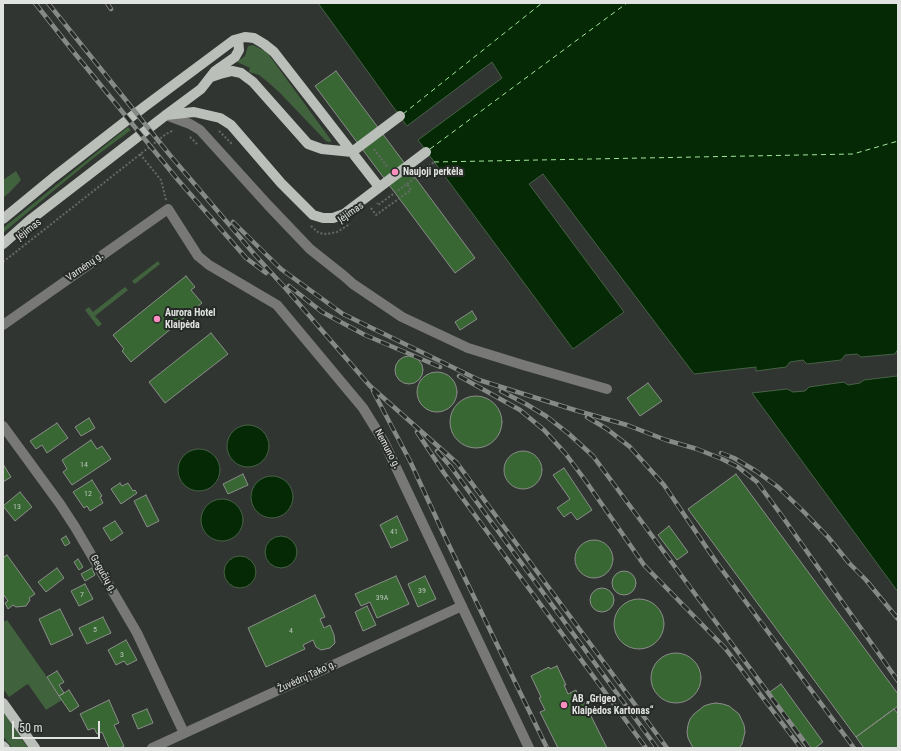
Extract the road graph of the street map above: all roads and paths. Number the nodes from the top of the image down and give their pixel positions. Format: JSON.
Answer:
{"nodes":[{"id":1,"x":238,"y":39,"type":"junction"},
{"id":2,"x":209,"y":78,"type":"junction"},
{"id":3,"x":166,"y":115,"type":"junction"},
{"id":4,"x":400,"y":116,"type":"dead end"},
{"id":5,"x":176,"y":129,"type":"dead end"},
{"id":6,"x":218,"y":130,"type":"dead end"},
{"id":7,"x":187,"y":135,"type":"dead end"},
{"id":8,"x":368,"y":140,"type":"junction"},
{"id":9,"x":234,"y":146,"type":"dead end"},
{"id":10,"x":199,"y":147,"type":"dead end"},
{"id":11,"x":352,"y":152,"type":"junction"},
{"id":12,"x":426,"y":152,"type":"dead end"},
{"id":13,"x":140,"y":154,"type":"junction"},
{"id":14,"x":434,"y":162,"type":"dead end"},
{"id":15,"x":393,"y":176,"type":"junction"},
{"id":16,"x":407,"y":184,"type":"junction"},
{"id":17,"x":379,"y":187,"type":"junction"},
{"id":18,"x":376,"y":202,"type":"dead end"},
{"id":19,"x":371,"y":208,"type":"dead end"},
{"id":20,"x":168,"y":209,"type":"junction"},
{"id":21,"x":3,"y":219,"type":"edge"},
{"id":22,"x":354,"y":221,"type":"dead end"},
{"id":23,"x":307,"y":222,"type":"dead end"},
{"id":24,"x":3,"y":244,"type":"edge"},
{"id":25,"x":3,"y":262,"type":"edge"},
{"id":26,"x":3,"y":325,"type":"edge"},
{"id":27,"x":607,"y":389,"type":"dead end"},
{"id":28,"x":3,"y":426,"type":"edge"},
{"id":29,"x":462,"y":606,"type":"junction"},
{"id":30,"x":3,"y":703,"type":"edge"},
{"id":31,"x":184,"y":733,"type":"junction"},
{"id":32,"x":34,"y":748,"type":"edge"},
{"id":33,"x":152,"y":748,"type":"edge"},
{"id":34,"x":529,"y":748,"type":"edge"}],
"edges":[{"from":1,"to":2,"type":"main road"},
{"from":1,"to":11,"type":"main road"},
{"from":1,"to":21,"type":"main road"},
{"from":2,"to":3,"type":"main road"},
{"from":2,"to":11,"type":"main road"},
{"from":3,"to":17,"type":"main road"},
{"from":3,"to":24,"type":"main road"},
{"from":3,"to":27,"type":"street"},
{"from":4,"to":8,"type":"main road"},
{"from":5,"to":13,"type":"path","name":"Įėjimas"},
{"from":6,"to":9,"type":"path"},
{"from":7,"to":10,"type":"path"},
{"from":8,"to":11,"type":"main road"},
{"from":8,"to":15,"type":"path"},
{"from":11,"to":17,"type":"main road"},
{"from":12,"to":15,"type":"main road"},
{"from":13,"to":20,"type":"path"},
{"from":13,"to":25,"type":"path","name":"Įėjimas"},
{"from":14,"to":16,"type":"path"},
{"from":15,"to":17,"type":"main road"},
{"from":16,"to":18,"type":"path","name":"Įėjimas"},
{"from":16,"to":19,"type":"path","name":"Įėjimas"},
{"from":20,"to":26,"type":"street","name":"Varnėnų g."},
{"from":20,"to":29,"type":"street","name":"Nemuno g."},
{"from":22,"to":23,"type":"path","name":"Įėjimas"},
{"from":28,"to":31,"type":"street","name":"Gegučių g."},
{"from":29,"to":31,"type":"street","name":"Žuvėdrų Tako g."},
{"from":29,"to":34,"type":"street","name":"Nemuno g."},
{"from":30,"to":32,"type":"main road"},
{"from":31,"to":33,"type":"street","name":"Žuvėdrų Tako g."}]}
